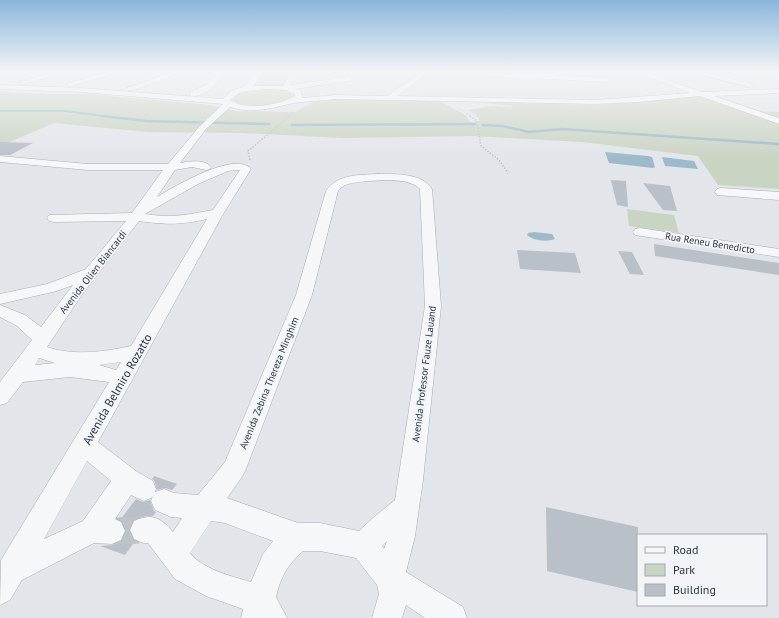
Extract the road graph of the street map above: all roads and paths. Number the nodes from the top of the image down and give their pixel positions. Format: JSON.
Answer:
{"nodes":[{"id":1,"x":205,"y":101,"type":"edge"},
{"id":2,"x":228,"y":101,"type":"junction"},
{"id":3,"x":294,"y":101,"type":"edge"},
{"id":4,"x":446,"y":101,"type":"edge"},
{"id":5,"x":720,"y":101,"type":"edge"},
{"id":6,"x":243,"y":107,"type":"junction"},
{"id":7,"x":284,"y":120,"type":"dead end"},
{"id":8,"x":210,"y":121,"type":"junction"},
{"id":9,"x":779,"y":121,"type":"edge"},
{"id":10,"x":184,"y":150,"type":"junction"},
{"id":11,"x":248,"y":156,"type":"dead end"},
{"id":12,"x":0,"y":159,"type":"edge"},
{"id":13,"x":172,"y":167,"type":"junction"},
{"id":14,"x":209,"y":169,"type":"junction"},
{"id":15,"x":508,"y":173,"type":"dead end"},
{"id":16,"x":233,"y":188,"type":"junction"},
{"id":17,"x":427,"y":192,"type":"joint"},
{"id":18,"x":721,"y":192,"type":"dead end"},
{"id":19,"x":779,"y":196,"type":"edge"},
{"id":20,"x":218,"y":213,"type":"junction"},
{"id":21,"x":138,"y":214,"type":"junction"},
{"id":22,"x":54,"y":218,"type":"dead end"},
{"id":23,"x":640,"y":232,"type":"dead end"},
{"id":24,"x":779,"y":253,"type":"edge"},
{"id":25,"x":93,"y":271,"type":"junction"},
{"id":26,"x":0,"y":299,"type":"edge"},
{"id":27,"x":0,"y":312,"type":"edge"},
{"id":28,"x":39,"y":345,"type":"junction"},
{"id":29,"x":138,"y":351,"type":"junction"},
{"id":30,"x":18,"y":375,"type":"junction"},
{"id":31,"x":122,"y":379,"type":"junction"},
{"id":32,"x":0,"y":397,"type":"edge"},
{"id":33,"x":85,"y":445,"type":"junction"},
{"id":34,"x":145,"y":490,"type":"junction"},
{"id":35,"x":205,"y":507,"type":"junction"},
{"id":36,"x":406,"y":507,"type":"junction"},
{"id":37,"x":143,"y":530,"type":"tunnel mouth"},
{"id":38,"x":298,"y":536,"type":"junction"},
{"id":39,"x":364,"y":546,"type":"junction"},
{"id":40,"x":173,"y":555,"type":"junction"},
{"id":41,"x":390,"y":578,"type":"junction"},
{"id":42,"x":6,"y":580,"type":"edge"},
{"id":43,"x":263,"y":612,"type":"edge"},
{"id":44,"x":387,"y":618,"type":"edge"},
{"id":45,"x":452,"y":618,"type":"edge"}],
"edges":[{"from":1,"to":2,"type":"street"},
{"from":2,"to":6,"type":"street"},
{"from":2,"to":8,"type":"street","name":"Avenida Olien Biancardi"},
{"from":3,"to":6,"type":"street"},
{"from":4,"to":15,"type":"path"},
{"from":5,"to":9,"type":"street"},
{"from":6,"to":8,"type":"street","name":"Avenida Olien Biancardi"},
{"from":7,"to":11,"type":"path"},
{"from":8,"to":10,"type":"street","name":"Avenida Olien Biancardi"},
{"from":10,"to":13,"type":"street","name":"Avenida Olien Biancardi"},
{"from":10,"to":14,"type":"street"},
{"from":12,"to":13,"type":"street"},
{"from":13,"to":14,"type":"street"},
{"from":13,"to":21,"type":"street","name":"Avenida Olien Biancardi"},
{"from":14,"to":16,"type":"street"},
{"from":14,"to":16,"type":"street","name":"Avenida Belmiro Rozatto"},
{"from":14,"to":21,"type":"street"},
{"from":16,"to":20,"type":"street","name":"Avenida Belmiro Rozatto"},
{"from":17,"to":35,"type":"street","name":"Avenida Zebina Thereza Minghim"},
{"from":17,"to":36,"type":"street","name":"Avenida Professor Fauze Lauand"},
{"from":18,"to":19,"type":"street"},
{"from":20,"to":21,"type":"street"},
{"from":20,"to":29,"type":"street","name":"Avenida Belmiro Rozatto"},
{"from":21,"to":22,"type":"street"},
{"from":21,"to":25,"type":"street","name":"Avenida Olien Biancardi"},
{"from":23,"to":24,"type":"street","name":"Rua Reneu Benedicto"},
{"from":25,"to":26,"type":"street"},
{"from":25,"to":28,"type":"street","name":"Avenida Olien Biancardi"},
{"from":27,"to":28,"type":"street"},
{"from":28,"to":29,"type":"street"},
{"from":28,"to":30,"type":"street","name":"Avenida Olien Biancardi"},
{"from":29,"to":31,"type":"street","name":"Avenida Belmiro Rozatto"},
{"from":30,"to":31,"type":"street"},
{"from":30,"to":32,"type":"street","name":"Avenida Olien Biancardi"},
{"from":31,"to":33,"type":"street","name":"Avenida Belmiro Rozatto"},
{"from":33,"to":34,"type":"street"},
{"from":33,"to":42,"type":"street","name":"Avenida Belmiro Rozatto"},
{"from":34,"to":35,"type":"street"},
{"from":34,"to":42,"type":"street"},
{"from":35,"to":38,"type":"street"},
{"from":35,"to":40,"type":"street","name":"Avenida Zebina Thereza Minghim"},
{"from":36,"to":39,"type":"street"},
{"from":36,"to":41,"type":"street","name":"Avenida Professor Fauze Lauand"},
{"from":37,"to":40,"type":"street"},
{"from":38,"to":39,"type":"street"},
{"from":38,"to":43,"type":"street"},
{"from":39,"to":41,"type":"street"},
{"from":40,"to":43,"type":"street"},
{"from":41,"to":44,"type":"street"},
{"from":41,"to":45,"type":"street"}]}
